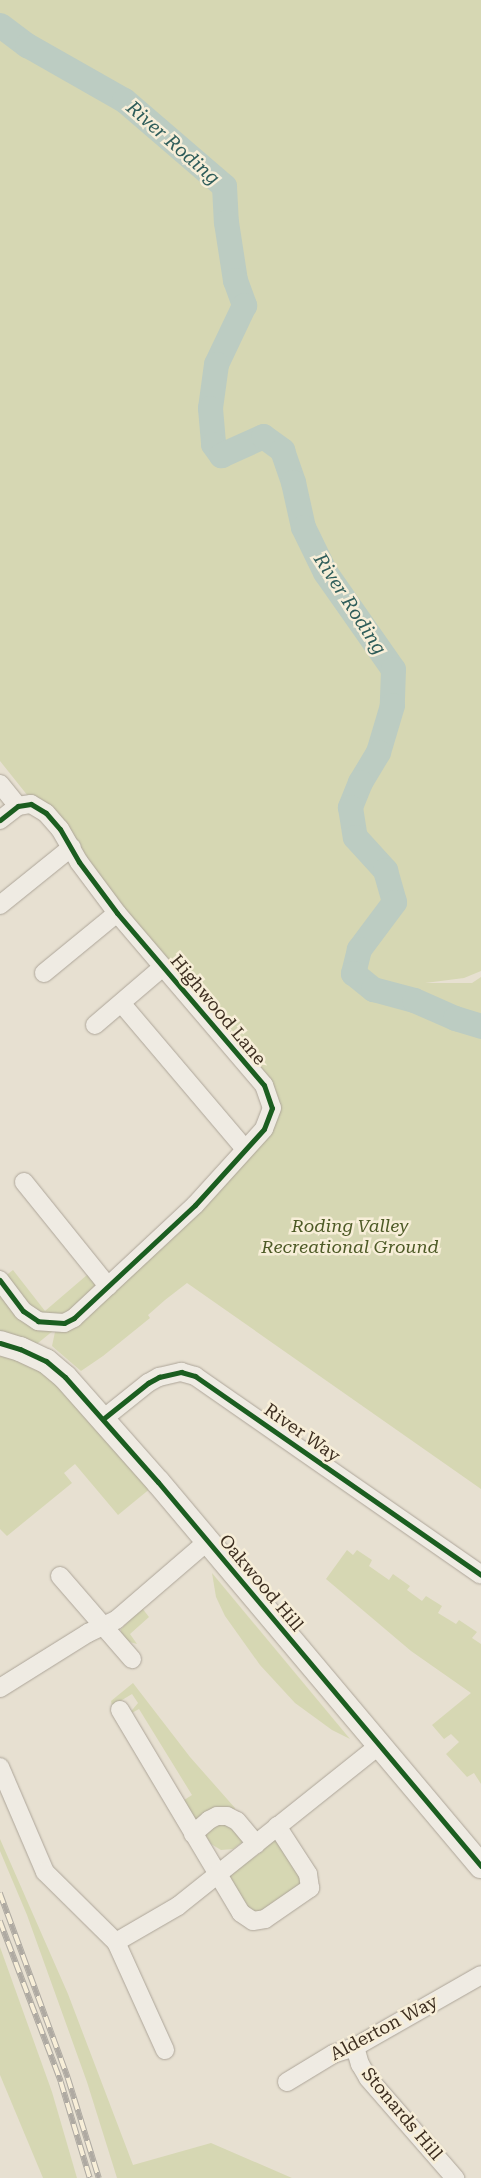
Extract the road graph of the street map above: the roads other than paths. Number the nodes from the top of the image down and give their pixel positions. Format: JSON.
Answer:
{"nodes":[{"id":1,"x":0,"y":784,"type":"edge"},
{"id":2,"x":18,"y":806,"type":"junction"},
{"id":3,"x":0,"y":820,"type":"edge"},
{"id":4,"x":72,"y":847,"type":"junction"},
{"id":5,"x":0,"y":905,"type":"edge"},
{"id":6,"x":117,"y":913,"type":"junction"},
{"id":7,"x":163,"y":967,"type":"junction"},
{"id":8,"x":44,"y":973,"type":"dead end"},
{"id":9,"x":122,"y":1004,"type":"junction"},
{"id":10,"x":96,"y":1025,"type":"dead end"},
{"id":11,"x":245,"y":1149,"type":"junction"},
{"id":12,"x":24,"y":1182,"type":"dead end"},
{"id":13,"x":0,"y":1280,"type":"edge"},
{"id":14,"x":108,"y":1286,"type":"junction"},
{"id":15,"x":0,"y":1343,"type":"edge"},
{"id":16,"x":103,"y":1419,"type":"junction"},
{"id":17,"x":208,"y":1541,"type":"junction"},
{"id":18,"x":481,"y":1575,"type":"edge"},
{"id":19,"x":60,"y":1576,"type":"dead end"},
{"id":20,"x":104,"y":1626,"type":"junction"},
{"id":21,"x":132,"y":1659,"type":"dead end"},
{"id":22,"x":0,"y":1688,"type":"edge"},
{"id":23,"x":120,"y":1710,"type":"dead end"},
{"id":24,"x":380,"y":1745,"type":"junction"},
{"id":25,"x":0,"y":1767,"type":"edge"},
{"id":26,"x":277,"y":1826,"type":"junction"},
{"id":27,"x":194,"y":1834,"type":"junction"},
{"id":28,"x":256,"y":1844,"type":"junction"},
{"id":29,"x":481,"y":1866,"type":"edge"},
{"id":30,"x":218,"y":1873,"type":"junction"},
{"id":31,"x":116,"y":1942,"type":"junction"},
{"id":32,"x":481,"y":1975,"type":"edge"},
{"id":33,"x":355,"y":2047,"type":"junction"},
{"id":34,"x":166,"y":2050,"type":"dead end"},
{"id":35,"x":287,"y":2082,"type":"dead end"},
{"id":36,"x":455,"y":2178,"type":"edge"}],
"edges":[{"from":1,"to":2,"type":"street"},
{"from":2,"to":3,"type":"street"},
{"from":2,"to":4,"type":"street","name":"Highwood Lane"},
{"from":4,"to":5,"type":"street"},
{"from":4,"to":6,"type":"street","name":"Highwood Lane"},
{"from":6,"to":7,"type":"street","name":"Highwood Lane"},
{"from":6,"to":8,"type":"street"},
{"from":7,"to":9,"type":"street"},
{"from":7,"to":11,"type":"street","name":"Highwood Lane"},
{"from":9,"to":10,"type":"street"},
{"from":9,"to":11,"type":"street"},
{"from":11,"to":14,"type":"street","name":"Highwood Lane"},
{"from":12,"to":14,"type":"street"},
{"from":13,"to":14,"type":"street","name":"Highwood Lane"},
{"from":15,"to":16,"type":"street","name":"Oakwood Hill"},
{"from":16,"to":17,"type":"street","name":"Oakwood Hill"},
{"from":16,"to":18,"type":"street","name":"River Way"},
{"from":17,"to":20,"type":"street"},
{"from":17,"to":24,"type":"street","name":"Oakwood Hill"},
{"from":19,"to":20,"type":"street"},
{"from":20,"to":21,"type":"street"},
{"from":20,"to":22,"type":"street"},
{"from":23,"to":27,"type":"street"},
{"from":24,"to":26,"type":"street"},
{"from":24,"to":29,"type":"street","name":"Oakwood Hill"},
{"from":25,"to":31,"type":"street"},
{"from":26,"to":28,"type":"street"},
{"from":26,"to":30,"type":"street"},
{"from":27,"to":28,"type":"street"},
{"from":27,"to":30,"type":"street"},
{"from":28,"to":30,"type":"street"},
{"from":30,"to":31,"type":"street"},
{"from":31,"to":34,"type":"street"},
{"from":32,"to":33,"type":"street","name":"Alderton Way"},
{"from":33,"to":35,"type":"street","name":"Alderton Way"},
{"from":33,"to":36,"type":"street","name":"Stonards Hill"}]}
